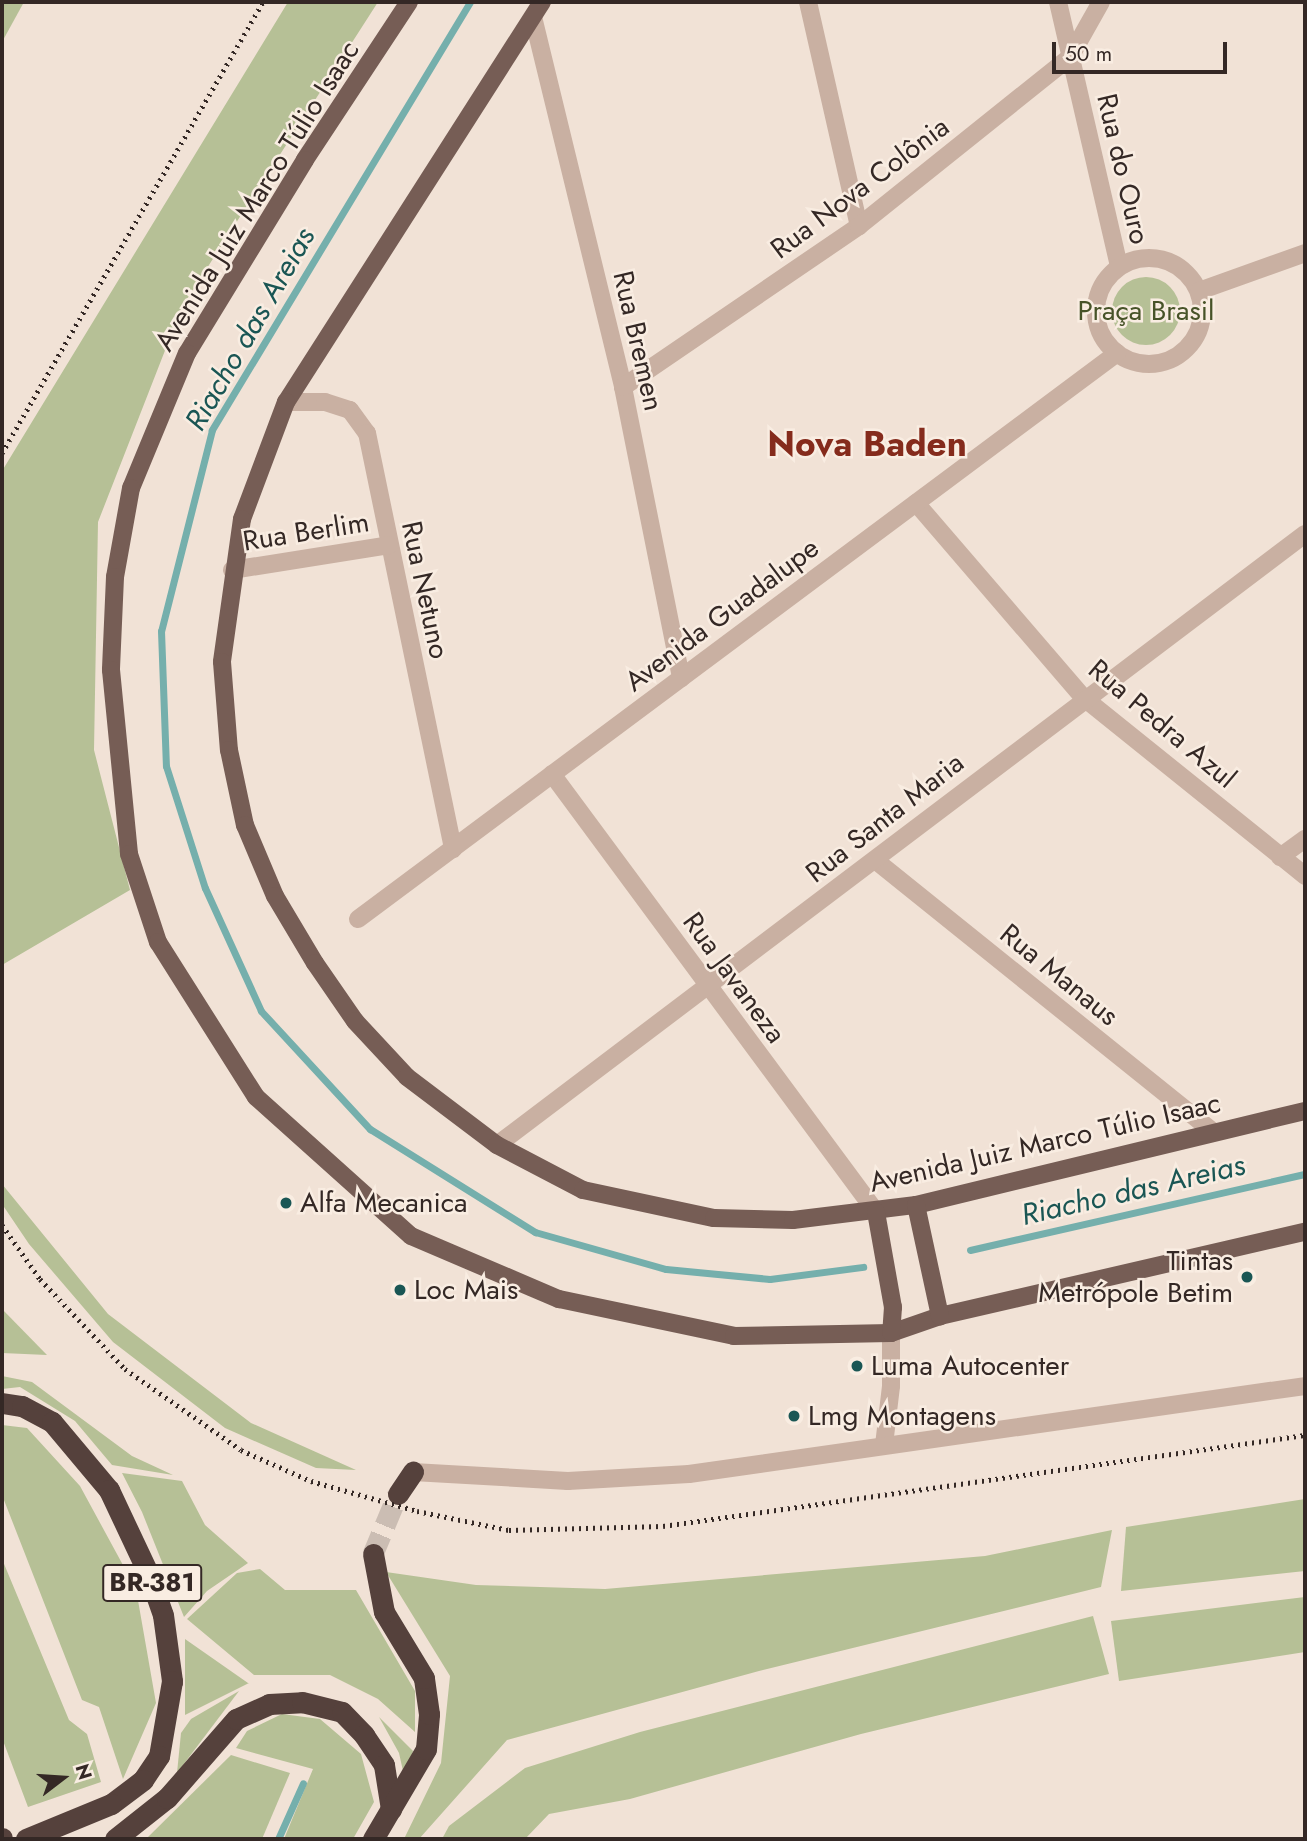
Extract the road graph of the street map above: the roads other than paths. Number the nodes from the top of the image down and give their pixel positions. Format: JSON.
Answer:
{"nodes":[{"id":1,"x":409,"y":2,"type":"edge"},
{"id":2,"x":808,"y":2,"type":"edge"},
{"id":3,"x":1058,"y":2,"type":"edge"},
{"id":4,"x":1101,"y":2,"type":"edge"},
{"id":5,"x":537,"y":10,"type":"edge"},
{"id":6,"x":1070,"y":57,"type":"junction"},
{"id":7,"x":859,"y":226,"type":"junction"},
{"id":8,"x":1305,"y":253,"type":"edge"},
{"id":9,"x":1119,"y":267,"type":"junction"},
{"id":10,"x":1199,"y":290,"type":"junction"},
{"id":11,"x":1117,"y":354,"type":"junction"},
{"id":12,"x":623,"y":387,"type":"junction"},
{"id":13,"x":286,"y":402,"type":"junction"},
{"id":14,"x":916,"y":503,"type":"junction"},
{"id":15,"x":1305,"y":534,"type":"edge"},
{"id":16,"x":388,"y":545,"type":"junction"},
{"id":17,"x":232,"y":570,"type":"junction"},
{"id":18,"x":681,"y":678,"type":"junction"},
{"id":19,"x":1084,"y":698,"type":"junction"},
{"id":20,"x":552,"y":774,"type":"junction"},
{"id":21,"x":1305,"y":839,"type":"edge"},
{"id":22,"x":453,"y":849,"type":"junction"},
{"id":23,"x":1280,"y":857,"type":"junction"},
{"id":24,"x":874,"y":860,"type":"junction"},
{"id":25,"x":1305,"y":876,"type":"edge"},
{"id":26,"x":358,"y":919,"type":"dead end"},
{"id":27,"x":708,"y":988,"type":"junction"},
{"id":28,"x":1305,"y":1111,"type":"edge"},
{"id":29,"x":1211,"y":1130,"type":"junction"},
{"id":30,"x":497,"y":1144,"type":"junction"},
{"id":31,"x":916,"y":1205,"type":"junction"},
{"id":32,"x":876,"y":1212,"type":"junction"},
{"id":33,"x":1305,"y":1232,"type":"edge"},
{"id":34,"x":940,"y":1316,"type":"junction"},
{"id":35,"x":891,"y":1333,"type":"junction"},
{"id":36,"x":1305,"y":1386,"type":"edge"},
{"id":37,"x":2,"y":1403,"type":"edge"},
{"id":38,"x":884,"y":1446,"type":"junction"},
{"id":39,"x":413,"y":1472,"type":"joint"},
{"id":40,"x":398,"y":1494,"type":"tunnel mouth"},
{"id":41,"x":373,"y":1555,"type":"tunnel mouth"},
{"id":42,"x":391,"y":1809,"type":"junction"},
{"id":43,"x":26,"y":1839,"type":"edge"},
{"id":44,"x":115,"y":1839,"type":"edge"},
{"id":45,"x":373,"y":1839,"type":"edge"}],
"edges":[{"from":1,"to":35,"type":"main road","name":"Avenida Juiz Marco Túlio Isaac"},
{"from":2,"to":7,"type":"street"},
{"from":3,"to":6,"type":"street","name":"Rua do Ouro"},
{"from":4,"to":6,"type":"street","name":"Rua Nova Colônia"},
{"from":5,"to":12,"type":"street","name":"Rua Bremen"},
{"from":5,"to":13,"type":"main road","name":"Avenida Juiz Marco Túlio Isaac"},
{"from":6,"to":7,"type":"street","name":"Rua Nova Colônia"},
{"from":6,"to":9,"type":"street","name":"Rua do Ouro"},
{"from":7,"to":12,"type":"street","name":"Rua Nova Colônia"},
{"from":8,"to":10,"type":"street"},
{"from":9,"to":10,"type":"street"},
{"from":9,"to":11,"type":"street"},
{"from":10,"to":11,"type":"street"},
{"from":11,"to":14,"type":"street","name":"Avenida Guadalupe"},
{"from":12,"to":18,"type":"street","name":"Rua Bremen"},
{"from":13,"to":16,"type":"street","name":"Rua Netuno"},
{"from":13,"to":17,"type":"main road","name":"Avenida Juiz Marco Túlio Isaac"},
{"from":14,"to":18,"type":"street","name":"Avenida Guadalupe"},
{"from":14,"to":19,"type":"street","name":"Rua Pedra Azul"},
{"from":15,"to":19,"type":"street","name":"Rua Santa Maria"},
{"from":16,"to":17,"type":"street","name":"Rua Berlim"},
{"from":16,"to":22,"type":"street","name":"Rua Netuno"},
{"from":17,"to":30,"type":"main road","name":"Avenida Juiz Marco Túlio Isaac"},
{"from":18,"to":20,"type":"street","name":"Avenida Guadalupe"},
{"from":19,"to":23,"type":"street","name":"Rua Pedra Azul"},
{"from":19,"to":24,"type":"street","name":"Rua Santa Maria"},
{"from":20,"to":22,"type":"street","name":"Avenida Guadalupe"},
{"from":20,"to":27,"type":"street","name":"Rua Javaneza"},
{"from":21,"to":23,"type":"street"},
{"from":22,"to":26,"type":"street","name":"Avenida Guadalupe"},
{"from":23,"to":25,"type":"street","name":"Rua Pedra Azul"},
{"from":24,"to":27,"type":"street","name":"Rua Santa Maria"},
{"from":24,"to":29,"type":"street","name":"Rua Manaus"},
{"from":27,"to":30,"type":"street","name":"Rua Santa Maria"},
{"from":27,"to":32,"type":"street","name":"Rua Javaneza"},
{"from":28,"to":29,"type":"main road","name":"Avenida Juiz Marco Túlio Isaac"},
{"from":29,"to":31,"type":"main road","name":"Avenida Juiz Marco Túlio Isaac"},
{"from":30,"to":32,"type":"main road","name":"Avenida Juiz Marco Túlio Isaac"},
{"from":31,"to":32,"type":"main road","name":"Avenida Juiz Marco Túlio Isaac"},
{"from":31,"to":34,"type":"main road"},
{"from":32,"to":35,"type":"main road"},
{"from":33,"to":34,"type":"main road","name":"Avenida Juiz Marco Túlio Isaac"},
{"from":34,"to":35,"type":"main road","name":"Avenida Juiz Marco Túlio Isaac"},
{"from":35,"to":38,"type":"street"},
{"from":36,"to":38,"type":"street"},
{"from":37,"to":43,"type":"highway","number":"BR-381"},
{"from":38,"to":39,"type":"street"},
{"from":39,"to":40,"type":"highway"},
{"from":41,"to":42,"type":"highway"},
{"from":42,"to":44,"type":"highway"},
{"from":42,"to":45,"type":"highway"}]}
